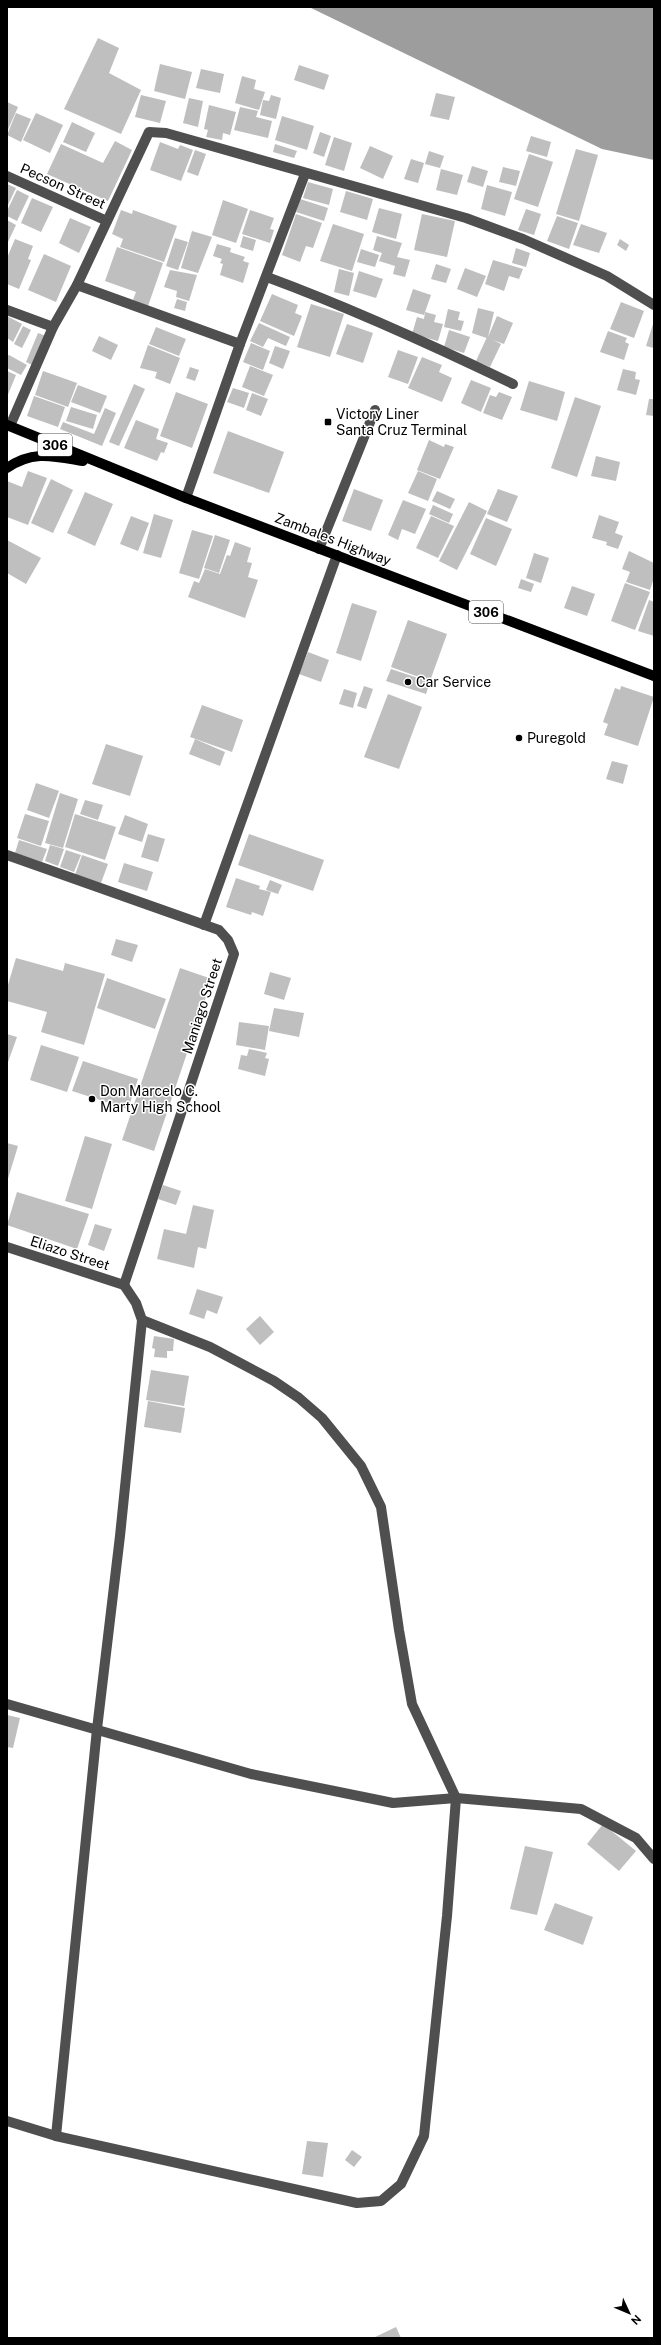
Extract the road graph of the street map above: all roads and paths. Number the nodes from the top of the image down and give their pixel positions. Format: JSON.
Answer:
{"nodes":[{"id":1,"x":305,"y":174,"type":"junction"},
{"id":2,"x":7,"y":176,"type":"edge"},
{"id":3,"x":107,"y":221,"type":"junction"},
{"id":4,"x":267,"y":277,"type":"junction"},
{"id":5,"x":77,"y":285,"type":"junction"},
{"id":6,"x":654,"y":305,"type":"edge"},
{"id":7,"x":7,"y":310,"type":"edge"},
{"id":8,"x":53,"y":327,"type":"junction"},
{"id":9,"x":240,"y":344,"type":"junction"},
{"id":10,"x":513,"y":384,"type":"dead end"},
{"id":11,"x":375,"y":410,"type":"dead end"},
{"id":12,"x":8,"y":428,"type":"edge"},
{"id":13,"x":101,"y":464,"type":"junction"},
{"id":14,"x":7,"y":468,"type":"edge"},
{"id":15,"x":186,"y":498,"type":"junction"},
{"id":16,"x":319,"y":549,"type":"junction"},
{"id":17,"x":337,"y":555,"type":"junction"},
{"id":18,"x":654,"y":676,"type":"edge"},
{"id":19,"x":7,"y":856,"type":"edge"},
{"id":20,"x":204,"y":925,"type":"junction"},
{"id":21,"x":7,"y":1247,"type":"edge"},
{"id":22,"x":124,"y":1285,"type":"junction"},
{"id":23,"x":142,"y":1320,"type":"junction"},
{"id":24,"x":7,"y":1704,"type":"edge"},
{"id":25,"x":96,"y":1729,"type":"junction"},
{"id":26,"x":456,"y":1798,"type":"junction"},
{"id":27,"x":654,"y":1859,"type":"edge"},
{"id":28,"x":7,"y":2121,"type":"edge"},
{"id":29,"x":56,"y":2136,"type":"junction"}],
"edges":[{"from":1,"to":3,"type":"street"},
{"from":1,"to":4,"type":"street"},
{"from":1,"to":6,"type":"street"},
{"from":2,"to":3,"type":"street","name":"Pecson Street"},
{"from":3,"to":5,"type":"street"},
{"from":4,"to":9,"type":"street"},
{"from":4,"to":10,"type":"street"},
{"from":5,"to":8,"type":"street"},
{"from":5,"to":9,"type":"street"},
{"from":7,"to":8,"type":"street"},
{"from":8,"to":12,"type":"street"},
{"from":9,"to":15,"type":"street"},
{"from":11,"to":16,"type":"street"},
{"from":12,"to":13,"type":"main road","name":"Zambales Highway","number":"306"},
{"from":13,"to":14,"type":"main road","number":"306"},
{"from":13,"to":15,"type":"main road","name":"Zambales Highway","number":"306"},
{"from":15,"to":16,"type":"main road","name":"Zambales Highway","number":"306"},
{"from":16,"to":17,"type":"main road","name":"Zambales Highway","number":"306"},
{"from":17,"to":18,"type":"main road","name":"Zambales Highway","number":"306"},
{"from":17,"to":20,"type":"street"},
{"from":19,"to":20,"type":"street","name":"Maniago Street"},
{"from":20,"to":22,"type":"street","name":"Maniago Street"},
{"from":21,"to":22,"type":"street","name":"Eliazo Street"},
{"from":22,"to":23,"type":"street"},
{"from":23,"to":25,"type":"street"},
{"from":23,"to":26,"type":"street"},
{"from":24,"to":25,"type":"street"},
{"from":25,"to":26,"type":"street"},
{"from":25,"to":29,"type":"street"},
{"from":26,"to":27,"type":"street"},
{"from":26,"to":29,"type":"street"},
{"from":28,"to":29,"type":"street"}]}
